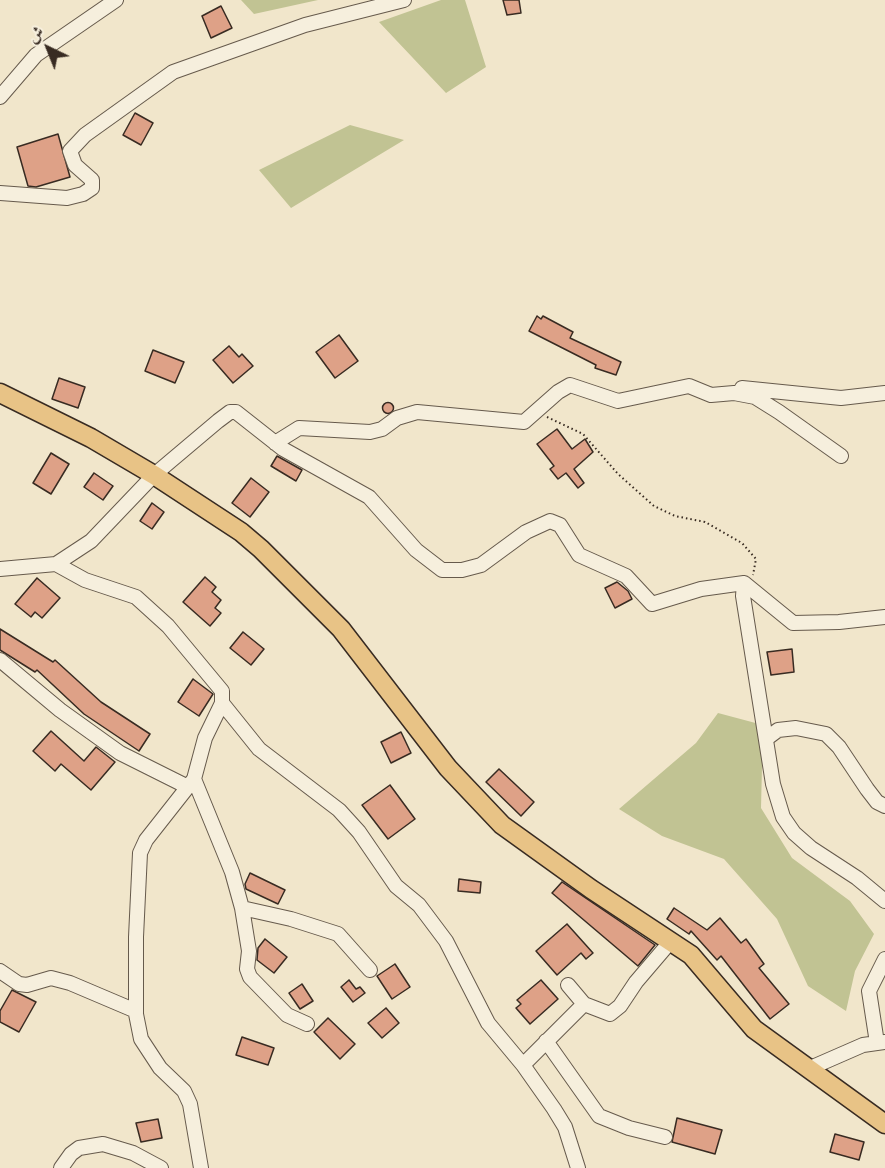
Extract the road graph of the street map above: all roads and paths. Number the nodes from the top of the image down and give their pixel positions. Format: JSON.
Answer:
{"nodes":[{"id":1,"x":116,"y":0,"type":"edge"},
{"id":2,"x":404,"y":0,"type":"edge"},
{"id":3,"x":0,"y":97,"type":"edge"},
{"id":4,"x":0,"y":193,"type":"edge"},
{"id":5,"x":0,"y":393,"type":"edge"},
{"id":6,"x":885,"y":393,"type":"edge"},
{"id":7,"x":726,"y":394,"type":"junction"},
{"id":8,"x":532,"y":416,"type":"junction"},
{"id":9,"x":275,"y":443,"type":"junction"},
{"id":10,"x":841,"y":456,"type":"dead end"},
{"id":11,"x":154,"y":475,"type":"junction"},
{"id":12,"x":56,"y":564,"type":"junction"},
{"id":13,"x":0,"y":569,"type":"edge"},
{"id":14,"x":744,"y":583,"type":"junction"},
{"id":15,"x":885,"y":617,"type":"edge"},
{"id":16,"x":0,"y":660,"type":"edge"},
{"id":17,"x":222,"y":703,"type":"junction"},
{"id":18,"x":766,"y":739,"type":"junction"},
{"id":19,"x":191,"y":783,"type":"junction"},
{"id":20,"x":885,"y":806,"type":"edge"},
{"id":21,"x":885,"y":901,"type":"edge"},
{"id":22,"x":242,"y":908,"type":"junction"},
{"id":23,"x":671,"y":941,"type":"junction"},
{"id":24,"x":885,"y":959,"type":"edge"},
{"id":25,"x":370,"y":970,"type":"dead end"},
{"id":26,"x":0,"y":971,"type":"edge"},
{"id":27,"x":568,"y":985,"type":"dead end"},
{"id":28,"x":584,"y":1004,"type":"junction"},
{"id":29,"x":136,"y":1011,"type":"junction"},
{"id":30,"x":307,"y":1024,"type":"dead end"},
{"id":31,"x":546,"y":1041,"type":"junction"},
{"id":32,"x":881,"y":1043,"type":"edge"},
{"id":33,"x":524,"y":1065,"type":"junction"},
{"id":34,"x":808,"y":1068,"type":"junction"},
{"id":35,"x":885,"y":1124,"type":"edge"},
{"id":36,"x":665,"y":1137,"type":"dead end"},
{"id":37,"x":61,"y":1168,"type":"edge"},
{"id":38,"x":161,"y":1168,"type":"edge"},
{"id":39,"x":201,"y":1168,"type":"edge"},
{"id":40,"x":578,"y":1168,"type":"edge"}],
"edges":[{"from":1,"to":3,"type":"street"},
{"from":2,"to":4,"type":"street"},
{"from":5,"to":11,"type":"main road"},
{"from":6,"to":7,"type":"street"},
{"from":7,"to":8,"type":"street"},
{"from":7,"to":10,"type":"street"},
{"from":8,"to":9,"type":"street"},
{"from":8,"to":14,"type":"path"},
{"from":9,"to":11,"type":"street"},
{"from":9,"to":14,"type":"street"},
{"from":11,"to":12,"type":"street"},
{"from":11,"to":23,"type":"main road"},
{"from":12,"to":13,"type":"street"},
{"from":12,"to":17,"type":"street"},
{"from":14,"to":15,"type":"street"},
{"from":14,"to":18,"type":"street"},
{"from":16,"to":19,"type":"street"},
{"from":17,"to":19,"type":"street"},
{"from":17,"to":33,"type":"street"},
{"from":18,"to":20,"type":"street"},
{"from":18,"to":21,"type":"street"},
{"from":19,"to":22,"type":"street"},
{"from":19,"to":29,"type":"street"},
{"from":22,"to":25,"type":"street"},
{"from":22,"to":30,"type":"street"},
{"from":23,"to":28,"type":"street"},
{"from":23,"to":34,"type":"main road"},
{"from":24,"to":32,"type":"street"},
{"from":26,"to":29,"type":"street"},
{"from":27,"to":28,"type":"street"},
{"from":28,"to":31,"type":"street"},
{"from":29,"to":39,"type":"street"},
{"from":31,"to":33,"type":"street"},
{"from":31,"to":36,"type":"street"},
{"from":32,"to":34,"type":"street"},
{"from":33,"to":40,"type":"street"},
{"from":34,"to":35,"type":"main road"},
{"from":37,"to":38,"type":"street"}]}
